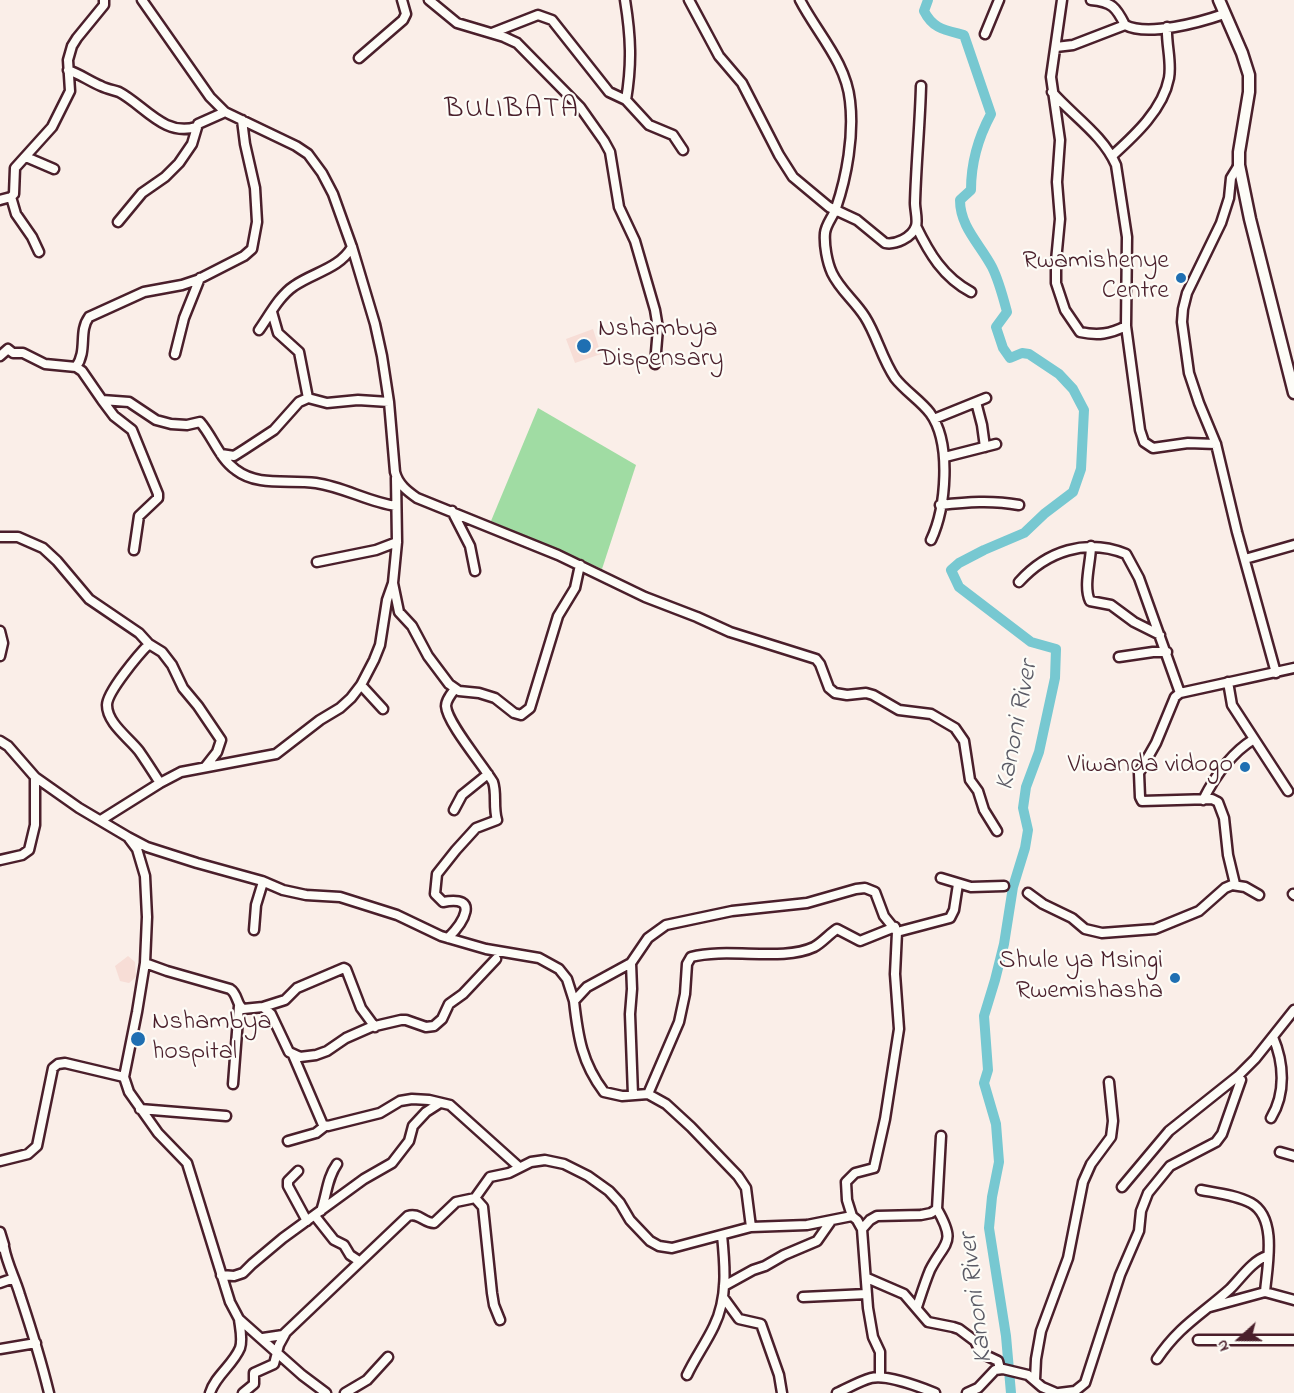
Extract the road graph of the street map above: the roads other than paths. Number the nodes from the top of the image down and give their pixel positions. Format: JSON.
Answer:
{"nodes":[{"id":1,"x":104,"y":0,"type":"edge"},
{"id":2,"x":141,"y":0,"type":"edge"},
{"id":3,"x":402,"y":0,"type":"edge"},
{"id":4,"x":429,"y":0,"type":"edge"},
{"id":5,"x":625,"y":0,"type":"edge"},
{"id":6,"x":689,"y":0,"type":"edge"},
{"id":7,"x":800,"y":0,"type":"edge"},
{"id":8,"x":999,"y":0,"type":"edge"},
{"id":9,"x":1062,"y":0,"type":"edge"},
{"id":10,"x":1091,"y":0,"type":"edge"},
{"id":11,"x":1219,"y":0,"type":"edge"},
{"id":12,"x":1224,"y":14,"type":"junction"},
{"id":13,"x":1125,"y":25,"type":"junction"},
{"id":14,"x":1167,"y":27,"type":"junction"},
{"id":15,"x":492,"y":34,"type":"junction"},
{"id":16,"x":985,"y":34,"type":"dead end"},
{"id":17,"x":1056,"y":47,"type":"junction"},
{"id":18,"x":359,"y":58,"type":"dead end"},
{"id":19,"x":68,"y":70,"type":"junction"},
{"id":20,"x":921,"y":86,"type":"dead end"},
{"id":21,"x":1052,"y":92,"type":"junction"},
{"id":22,"x":626,"y":100,"type":"junction"},
{"id":23,"x":225,"y":112,"type":"junction"},
{"id":24,"x":242,"y":120,"type":"junction"},
{"id":25,"x":196,"y":127,"type":"junction"},
{"id":26,"x":683,"y":150,"type":"dead end"},
{"id":27,"x":1112,"y":156,"type":"junction"},
{"id":28,"x":26,"y":157,"type":"junction"},
{"id":29,"x":1239,"y":165,"type":"junction"},
{"id":30,"x":54,"y":169,"type":"dead end"},
{"id":31,"x":11,"y":197,"type":"junction"},
{"id":32,"x":0,"y":200,"type":"edge"},
{"id":33,"x":836,"y":209,"type":"junction"},
{"id":34,"x":118,"y":222,"type":"dead end"},
{"id":35,"x":916,"y":226,"type":"junction"},
{"id":36,"x":352,"y":247,"type":"junction"},
{"id":37,"x":39,"y":252,"type":"dead end"},
{"id":38,"x":201,"y":278,"type":"junction"},
{"id":39,"x":971,"y":292,"type":"dead end"},
{"id":40,"x":272,"y":312,"type":"junction"},
{"id":41,"x":1126,"y":326,"type":"junction"},
{"id":42,"x":259,"y":330,"type":"dead end"},
{"id":43,"x":175,"y":354,"type":"dead end"},
{"id":44,"x":0,"y":356,"type":"edge"},
{"id":45,"x":655,"y":364,"type":"dead end"},
{"id":46,"x":76,"y":367,"type":"junction"},
{"id":47,"x":1294,"y":393,"type":"edge"},
{"id":48,"x":308,"y":398,"type":"junction"},
{"id":49,"x":987,"y":398,"type":"dead end"},
{"id":50,"x":102,"y":400,"type":"junction"},
{"id":51,"x":389,"y":402,"type":"junction"},
{"id":52,"x":976,"y":402,"type":"junction"},
{"id":53,"x":934,"y":419,"type":"junction"},
{"id":54,"x":996,"y":444,"type":"dead end"},
{"id":55,"x":1216,"y":444,"type":"junction"},
{"id":56,"x":985,"y":447,"type":"junction"},
{"id":57,"x":221,"y":454,"type":"junction"},
{"id":58,"x":945,"y":457,"type":"junction"},
{"id":59,"x":396,"y":478,"type":"junction"},
{"id":60,"x":940,"y":505,"type":"junction"},
{"id":61,"x":396,"y":506,"type":"junction"},
{"id":62,"x":1019,"y":506,"type":"dead end"},
{"id":63,"x":452,"y":511,"type":"junction"},
{"id":64,"x":0,"y":537,"type":"edge"},
{"id":65,"x":931,"y":540,"type":"dead end"},
{"id":66,"x":397,"y":542,"type":"junction"},
{"id":67,"x":1294,"y":545,"type":"edge"},
{"id":68,"x":1091,"y":546,"type":"junction"},
{"id":69,"x":134,"y":550,"type":"dead end"},
{"id":70,"x":1245,"y":559,"type":"junction"},
{"id":71,"x":317,"y":562,"type":"dead end"},
{"id":72,"x":580,"y":565,"type":"junction"},
{"id":73,"x":475,"y":571,"type":"dead end"},
{"id":74,"x":1019,"y":582,"type":"dead end"},
{"id":75,"x":393,"y":583,"type":"junction"},
{"id":76,"x":0,"y":631,"type":"edge"},
{"id":77,"x":1160,"y":635,"type":"junction"},
{"id":78,"x":149,"y":644,"type":"junction"},
{"id":79,"x":1167,"y":652,"type":"junction"},
{"id":80,"x":0,"y":656,"type":"edge"},
{"id":81,"x":1119,"y":657,"type":"dead end"},
{"id":82,"x":1294,"y":668,"type":"edge"},
{"id":83,"x":1276,"y":673,"type":"junction"},
{"id":84,"x":1228,"y":682,"type":"junction"},
{"id":85,"x":361,"y":685,"type":"junction"},
{"id":86,"x":455,"y":689,"type":"junction"},
{"id":87,"x":1180,"y":693,"type":"junction"},
{"id":88,"x":383,"y":709,"type":"dead end"},
{"id":89,"x":1254,"y":739,"type":"junction"},
{"id":90,"x":0,"y":741,"type":"edge"},
{"id":91,"x":206,"y":766,"type":"junction"},
{"id":92,"x":488,"y":774,"type":"junction"},
{"id":93,"x":35,"y":777,"type":"junction"},
{"id":94,"x":160,"y":783,"type":"junction"},
{"id":95,"x":1288,"y":791,"type":"dead end"},
{"id":96,"x":1203,"y":800,"type":"junction"},
{"id":97,"x":454,"y":810,"type":"dead end"},
{"id":98,"x":101,"y":820,"type":"junction"},
{"id":99,"x":997,"y":831,"type":"dead end"},
{"id":100,"x":128,"y":837,"type":"junction"},
{"id":101,"x":0,"y":860,"type":"edge"},
{"id":102,"x":941,"y":878,"type":"dead end"},
{"id":103,"x":263,"y":882,"type":"junction"},
{"id":104,"x":958,"y":884,"type":"junction"},
{"id":105,"x":1235,"y":884,"type":"junction"},
{"id":106,"x":1004,"y":886,"type":"dead end"},
{"id":107,"x":1028,"y":893,"type":"dead end"},
{"id":108,"x":1259,"y":895,"type":"dead end"},
{"id":109,"x":254,"y":930,"type":"dead end"},
{"id":110,"x":896,"y":930,"type":"junction"},
{"id":111,"x":448,"y":938,"type":"junction"},
{"id":112,"x":496,"y":959,"type":"dead end"},
{"id":113,"x":145,"y":963,"type":"junction"},
{"id":114,"x":631,"y":963,"type":"junction"},
{"id":115,"x":574,"y":1001,"type":"junction"},
{"id":116,"x":239,"y":1006,"type":"junction"},
{"id":117,"x":263,"y":1007,"type":"junction"},
{"id":118,"x":1294,"y":1010,"type":"edge"},
{"id":119,"x":375,"y":1027,"type":"junction"},
{"id":120,"x":1273,"y":1037,"type":"junction"},
{"id":121,"x":293,"y":1055,"type":"junction"},
{"id":122,"x":124,"y":1077,"type":"junction"},
{"id":123,"x":1240,"y":1080,"type":"dead end"},
{"id":124,"x":1109,"y":1082,"type":"dead end"},
{"id":125,"x":233,"y":1084,"type":"dead end"},
{"id":126,"x":648,"y":1094,"type":"junction"},
{"id":127,"x":633,"y":1095,"type":"junction"},
{"id":128,"x":440,"y":1103,"type":"junction"},
{"id":129,"x":141,"y":1109,"type":"junction"},
{"id":130,"x":226,"y":1116,"type":"dead end"},
{"id":131,"x":1270,"y":1118,"type":"dead end"},
{"id":132,"x":325,"y":1126,"type":"junction"},
{"id":133,"x":941,"y":1136,"type":"dead end"},
{"id":134,"x":288,"y":1142,"type":"dead end"},
{"id":135,"x":1280,"y":1152,"type":"dead end"},
{"id":136,"x":1294,"y":1156,"type":"edge"},
{"id":137,"x":0,"y":1161,"type":"edge"},
{"id":138,"x":338,"y":1164,"type":"dead end"},
{"id":139,"x":519,"y":1167,"type":"junction"},
{"id":140,"x":298,"y":1171,"type":"dead end"},
{"id":141,"x":1122,"y":1187,"type":"dead end"},
{"id":142,"x":1200,"y":1190,"type":"dead end"},
{"id":143,"x":475,"y":1198,"type":"junction"},
{"id":144,"x":937,"y":1209,"type":"junction"},
{"id":145,"x":314,"y":1216,"type":"junction"},
{"id":146,"x":852,"y":1216,"type":"junction"},
{"id":147,"x":831,"y":1221,"type":"junction"},
{"id":148,"x":751,"y":1227,"type":"junction"},
{"id":149,"x":862,"y":1229,"type":"junction"},
{"id":150,"x":0,"y":1232,"type":"edge"},
{"id":151,"x":722,"y":1234,"type":"junction"},
{"id":152,"x":2,"y":1248,"type":"edge"},
{"id":153,"x":1268,"y":1256,"type":"junction"},
{"id":154,"x":359,"y":1261,"type":"junction"},
{"id":155,"x":221,"y":1275,"type":"junction"},
{"id":156,"x":14,"y":1278,"type":"junction"},
{"id":157,"x":867,"y":1278,"type":"junction"},
{"id":158,"x":0,"y":1283,"type":"edge"},
{"id":159,"x":724,"y":1286,"type":"junction"},
{"id":160,"x":1265,"y":1292,"type":"junction"},
{"id":161,"x":867,"y":1294,"type":"junction"},
{"id":162,"x":723,"y":1297,"type":"junction"},
{"id":163,"x":803,"y":1297,"type":"dead end"},
{"id":164,"x":1294,"y":1300,"type":"edge"},
{"id":165,"x":917,"y":1307,"type":"junction"},
{"id":166,"x":1207,"y":1308,"type":"junction"},
{"id":167,"x":239,"y":1319,"type":"junction"},
{"id":168,"x":500,"y":1320,"type":"dead end"},
{"id":169,"x":254,"y":1332,"type":"junction"},
{"id":170,"x":287,"y":1332,"type":"junction"},
{"id":171,"x":262,"y":1338,"type":"junction"},
{"id":172,"x":1198,"y":1340,"type":"dead end"},
{"id":173,"x":1294,"y":1340,"type":"edge"},
{"id":174,"x":36,"y":1342,"type":"junction"},
{"id":175,"x":240,"y":1347,"type":"junction"},
{"id":176,"x":0,"y":1349,"type":"edge"},
{"id":177,"x":277,"y":1353,"type":"junction"},
{"id":178,"x":388,"y":1358,"type":"dead end"},
{"id":179,"x":1157,"y":1359,"type":"dead end"},
{"id":180,"x":1000,"y":1369,"type":"junction"},
{"id":181,"x":687,"y":1375,"type":"dead end"},
{"id":182,"x":880,"y":1377,"type":"junction"},
{"id":183,"x":1035,"y":1380,"type":"junction"},
{"id":184,"x":49,"y":1393,"type":"edge"},
{"id":185,"x":210,"y":1393,"type":"edge"},
{"id":186,"x":243,"y":1393,"type":"edge"},
{"id":187,"x":326,"y":1393,"type":"edge"},
{"id":188,"x":345,"y":1393,"type":"edge"},
{"id":189,"x":782,"y":1393,"type":"edge"},
{"id":190,"x":837,"y":1393,"type":"edge"},
{"id":191,"x":935,"y":1393,"type":"edge"},
{"id":192,"x":967,"y":1393,"type":"edge"},
{"id":193,"x":1058,"y":1393,"type":"edge"}],
"edges":[{"from":1,"to":19,"type":"street"},
{"from":2,"to":23,"type":"street"},
{"from":3,"to":18,"type":"street"},
{"from":4,"to":15,"type":"street"},
{"from":5,"to":22,"type":"street"},
{"from":6,"to":33,"type":"street"},
{"from":7,"to":33,"type":"street"},
{"from":8,"to":16,"type":"street"},
{"from":9,"to":17,"type":"street"},
{"from":10,"to":13,"type":"street"},
{"from":11,"to":12,"type":"main road"},
{"from":12,"to":14,"type":"street"},
{"from":12,"to":29,"type":"main road"},
{"from":13,"to":14,"type":"street"},
{"from":13,"to":17,"type":"street"},
{"from":14,"to":27,"type":"street"},
{"from":15,"to":22,"type":"street"},
{"from":15,"to":45,"type":"street"},
{"from":17,"to":21,"type":"street"},
{"from":19,"to":25,"type":"street"},
{"from":19,"to":28,"type":"street"},
{"from":20,"to":35,"type":"street"},
{"from":21,"to":27,"type":"street"},
{"from":21,"to":41,"type":"street"},
{"from":22,"to":26,"type":"street"},
{"from":23,"to":24,"type":"street"},
{"from":23,"to":25,"type":"street"},
{"from":24,"to":36,"type":"street"},
{"from":24,"to":38,"type":"street"},
{"from":25,"to":34,"type":"street"},
{"from":27,"to":41,"type":"street"},
{"from":28,"to":30,"type":"street"},
{"from":28,"to":31,"type":"street"},
{"from":29,"to":47,"type":"main road"},
{"from":29,"to":55,"type":"street"},
{"from":31,"to":32,"type":"street"},
{"from":31,"to":37,"type":"street"},
{"from":33,"to":35,"type":"street"},
{"from":33,"to":53,"type":"street"},
{"from":35,"to":39,"type":"street"},
{"from":36,"to":40,"type":"street"},
{"from":36,"to":51,"type":"street"},
{"from":38,"to":43,"type":"street"},
{"from":38,"to":46,"type":"street"},
{"from":40,"to":42,"type":"street"},
{"from":40,"to":48,"type":"street"},
{"from":41,"to":55,"type":"street"},
{"from":44,"to":46,"type":"street"},
{"from":46,"to":50,"type":"street"},
{"from":48,"to":51,"type":"street"},
{"from":48,"to":57,"type":"street"},
{"from":49,"to":52,"type":"street"},
{"from":50,"to":57,"type":"street"},
{"from":50,"to":69,"type":"street"},
{"from":51,"to":59,"type":"street"},
{"from":52,"to":53,"type":"street"},
{"from":52,"to":56,"type":"street"},
{"from":53,"to":58,"type":"street"},
{"from":54,"to":56,"type":"street"},
{"from":55,"to":70,"type":"street"},
{"from":56,"to":58,"type":"street"},
{"from":57,"to":61,"type":"street"},
{"from":58,"to":60,"type":"street"},
{"from":59,"to":61,"type":"street"},
{"from":59,"to":63,"type":"street"},
{"from":60,"to":62,"type":"street"},
{"from":60,"to":65,"type":"street"},
{"from":61,"to":66,"type":"street"},
{"from":63,"to":72,"type":"street"},
{"from":63,"to":73,"type":"street"},
{"from":64,"to":78,"type":"street"},
{"from":66,"to":71,"type":"street"},
{"from":66,"to":75,"type":"street"},
{"from":67,"to":70,"type":"street"},
{"from":68,"to":74,"type":"street"},
{"from":68,"to":77,"type":"street"},
{"from":68,"to":77,"type":"street"},
{"from":70,"to":83,"type":"street"},
{"from":72,"to":86,"type":"street"},
{"from":72,"to":99,"type":"street"},
{"from":75,"to":85,"type":"street"},
{"from":75,"to":86,"type":"street"},
{"from":76,"to":80,"type":"street"},
{"from":77,"to":79,"type":"street"},
{"from":78,"to":91,"type":"street"},
{"from":78,"to":94,"type":"street"},
{"from":79,"to":81,"type":"street"},
{"from":79,"to":87,"type":"street"},
{"from":82,"to":83,"type":"street"},
{"from":83,"to":84,"type":"street"},
{"from":84,"to":87,"type":"street"},
{"from":84,"to":89,"type":"street"},
{"from":85,"to":88,"type":"street"},
{"from":85,"to":91,"type":"street"},
{"from":86,"to":92,"type":"street"},
{"from":87,"to":96,"type":"street"},
{"from":89,"to":95,"type":"street"},
{"from":89,"to":96,"type":"street"},
{"from":90,"to":93,"type":"street"},
{"from":91,"to":94,"type":"street"},
{"from":92,"to":97,"type":"street"},
{"from":92,"to":111,"type":"street"},
{"from":93,"to":98,"type":"street"},
{"from":93,"to":101,"type":"street"},
{"from":94,"to":98,"type":"street"},
{"from":96,"to":105,"type":"street"},
{"from":98,"to":100,"type":"street"},
{"from":100,"to":103,"type":"street"},
{"from":100,"to":113,"type":"street"},
{"from":102,"to":104,"type":"street"},
{"from":103,"to":109,"type":"street"},
{"from":103,"to":111,"type":"street"},
{"from":104,"to":106,"type":"street"},
{"from":104,"to":110,"type":"street"},
{"from":105,"to":107,"type":"street"},
{"from":105,"to":108,"type":"street"},
{"from":110,"to":114,"type":"street"},
{"from":110,"to":126,"type":"street"},
{"from":110,"to":146,"type":"street"},
{"from":111,"to":115,"type":"street"},
{"from":112,"to":119,"type":"street"},
{"from":113,"to":116,"type":"street"},
{"from":113,"to":122,"type":"street"},
{"from":114,"to":115,"type":"street"},
{"from":114,"to":127,"type":"street"},
{"from":115,"to":127,"type":"street"},
{"from":116,"to":117,"type":"street"},
{"from":116,"to":125,"type":"street"},
{"from":117,"to":119,"type":"street"},
{"from":117,"to":121,"type":"street"},
{"from":118,"to":120,"type":"street"},
{"from":119,"to":121,"type":"street"},
{"from":120,"to":131,"type":"street"},
{"from":120,"to":141,"type":"street"},
{"from":121,"to":132,"type":"street"},
{"from":122,"to":129,"type":"street"},
{"from":122,"to":137,"type":"street"},
{"from":123,"to":193,"type":"street"},
{"from":124,"to":183,"type":"street"},
{"from":126,"to":127,"type":"street"},
{"from":126,"to":148,"type":"street"},
{"from":128,"to":132,"type":"street"},
{"from":128,"to":139,"type":"street"},
{"from":128,"to":145,"type":"street"},
{"from":129,"to":130,"type":"street"},
{"from":129,"to":155,"type":"street"},
{"from":132,"to":134,"type":"street"},
{"from":133,"to":144,"type":"street"},
{"from":135,"to":136,"type":"street"},
{"from":138,"to":145,"type":"street"},
{"from":139,"to":143,"type":"street"},
{"from":139,"to":151,"type":"street"},
{"from":140,"to":145,"type":"street"},
{"from":142,"to":153,"type":"street"},
{"from":143,"to":154,"type":"street"},
{"from":143,"to":168,"type":"street"},
{"from":144,"to":149,"type":"street"},
{"from":144,"to":165,"type":"street"},
{"from":145,"to":154,"type":"street"},
{"from":145,"to":155,"type":"street"},
{"from":146,"to":147,"type":"street"},
{"from":146,"to":149,"type":"street"},
{"from":147,"to":148,"type":"street"},
{"from":147,"to":159,"type":"street"},
{"from":148,"to":151,"type":"street"},
{"from":149,"to":157,"type":"street"},
{"from":150,"to":152,"type":"street"},
{"from":151,"to":159,"type":"street"},
{"from":152,"to":156,"type":"street"},
{"from":153,"to":160,"type":"street"},
{"from":153,"to":166,"type":"street"},
{"from":154,"to":170,"type":"street"},
{"from":155,"to":167,"type":"street"},
{"from":156,"to":158,"type":"street"},
{"from":156,"to":174,"type":"street"},
{"from":157,"to":161,"type":"street"},
{"from":157,"to":165,"type":"street"},
{"from":159,"to":162,"type":"street"},
{"from":160,"to":164,"type":"street"},
{"from":160,"to":166,"type":"street"},
{"from":161,"to":163,"type":"street"},
{"from":161,"to":182,"type":"street"},
{"from":162,"to":181,"type":"street"},
{"from":162,"to":189,"type":"street"},
{"from":165,"to":180,"type":"street"},
{"from":166,"to":179,"type":"street"},
{"from":167,"to":169,"type":"street"},
{"from":167,"to":175,"type":"street"},
{"from":169,"to":171,"type":"street"},
{"from":169,"to":175,"type":"street"},
{"from":170,"to":171,"type":"street"},
{"from":170,"to":177,"type":"street"},
{"from":171,"to":177,"type":"street"},
{"from":172,"to":173,"type":"street"},
{"from":174,"to":176,"type":"street"},
{"from":174,"to":184,"type":"street"},
{"from":175,"to":185,"type":"street"},
{"from":177,"to":186,"type":"street"},
{"from":177,"to":187,"type":"street"},
{"from":178,"to":188,"type":"street"},
{"from":180,"to":183,"type":"street"},
{"from":180,"to":192,"type":"street"},
{"from":182,"to":190,"type":"street"},
{"from":182,"to":191,"type":"street"},
{"from":183,"to":193,"type":"street"}]}
